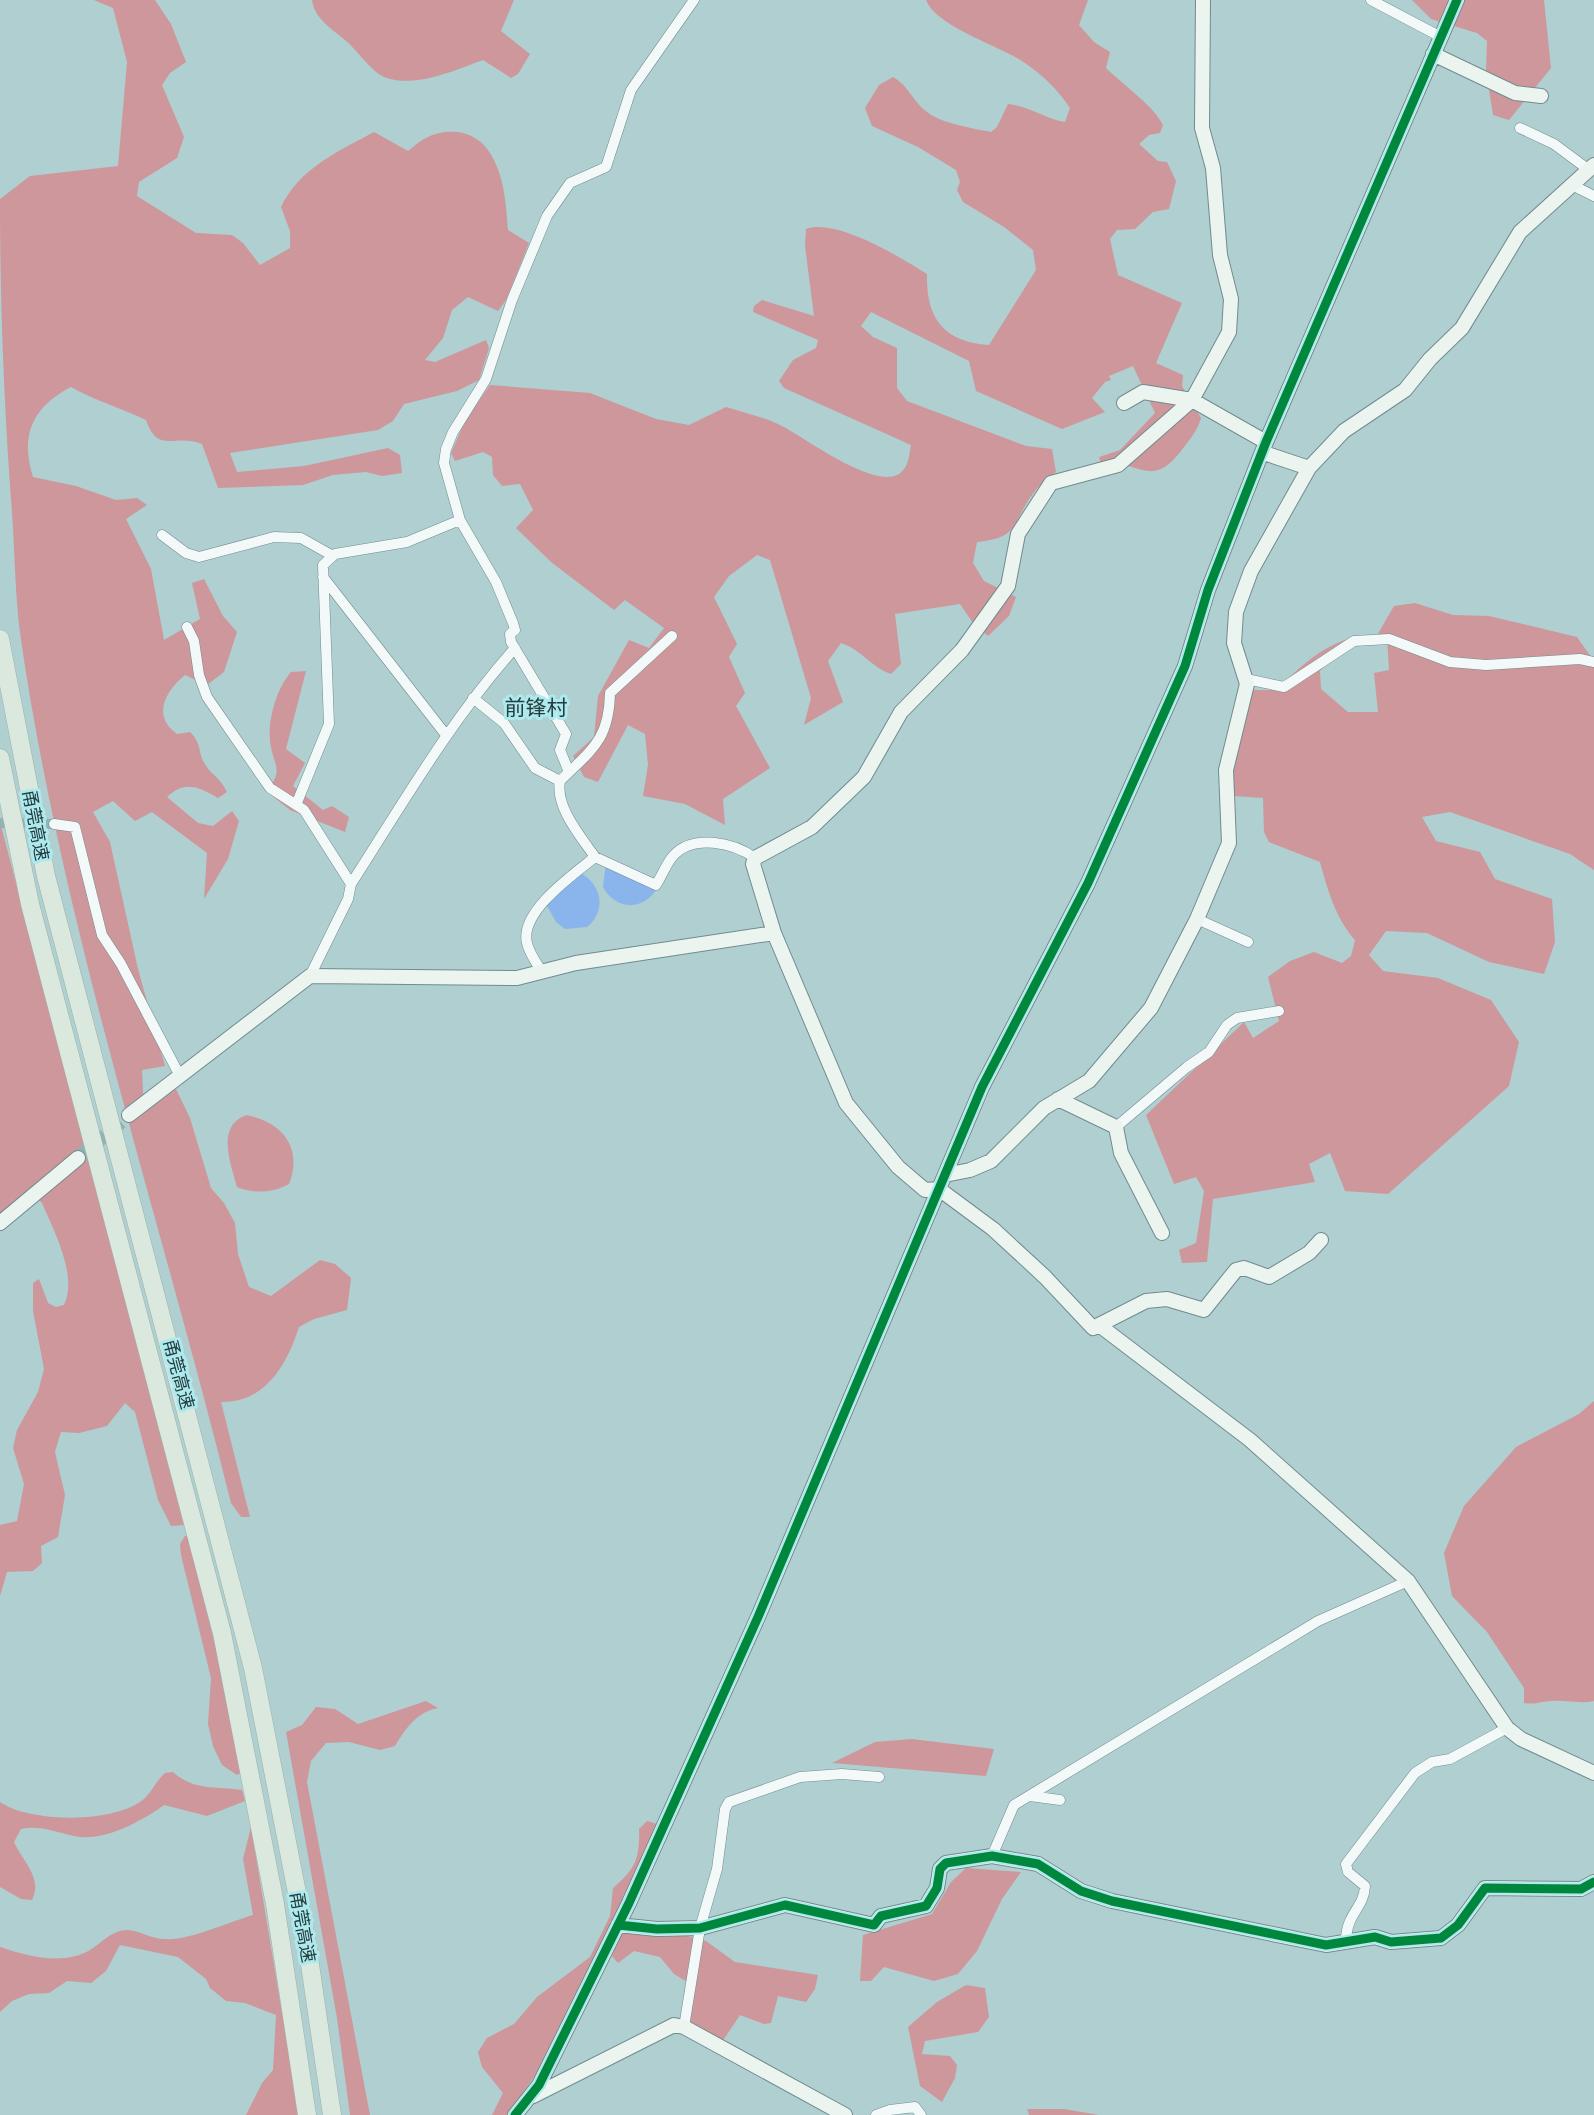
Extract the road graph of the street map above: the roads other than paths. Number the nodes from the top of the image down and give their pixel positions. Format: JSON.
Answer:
{"nodes":[{"id":1,"x":694,"y":0,"type":"edge"},
{"id":2,"x":1203,"y":0,"type":"edge"},
{"id":3,"x":1371,"y":0,"type":"edge"},
{"id":4,"x":1457,"y":0,"type":"edge"},
{"id":5,"x":1441,"y":37,"type":"junction"},
{"id":6,"x":1433,"y":54,"type":"junction"},
{"id":7,"x":1541,"y":96,"type":"dead end"},
{"id":8,"x":1520,"y":128,"type":"dead end"},
{"id":9,"x":1592,"y":168,"type":"edge"},
{"id":10,"x":1572,"y":185,"type":"junction"},
{"id":11,"x":1594,"y":195,"type":"edge"},
{"id":12,"x":1192,"y":400,"type":"junction"},
{"id":13,"x":1124,"y":403,"type":"dead end"},
{"id":14,"x":1265,"y":448,"type":"junction"},
{"id":15,"x":1309,"y":468,"type":"junction"},
{"id":16,"x":460,"y":520,"type":"junction"},
{"id":17,"x":162,"y":535,"type":"dead end"},
{"id":18,"x":333,"y":556,"type":"junction"},
{"id":19,"x":323,"y":577,"type":"junction"},
{"id":20,"x":187,"y":627,"type":"dead end"},
{"id":21,"x":673,"y":636,"type":"dead end"},
{"id":22,"x":0,"y":639,"type":"edge"},
{"id":23,"x":515,"y":648,"type":"junction"},
{"id":24,"x":1594,"y":662,"type":"edge"},
{"id":25,"x":1246,"y":679,"type":"junction"},
{"id":26,"x":473,"y":698,"type":"junction"},
{"id":27,"x":446,"y":735,"type":"junction"},
{"id":28,"x":0,"y":758,"type":"edge"},
{"id":29,"x":569,"y":772,"type":"junction"},
{"id":30,"x":559,"y":781,"type":"junction"},
{"id":31,"x":296,"y":805,"type":"junction"},
{"id":32,"x":54,"y":824,"type":"tunnel mouth"},
{"id":33,"x":595,"y":857,"type":"junction"},
{"id":34,"x":755,"y":858,"type":"junction"},
{"id":35,"x":351,"y":884,"type":"junction"},
{"id":36,"x":1197,"y":919,"type":"junction"},
{"id":37,"x":774,"y":933,"type":"junction"},
{"id":38,"x":1248,"y":942,"type":"dead end"},
{"id":39,"x":542,"y":972,"type":"junction"},
{"id":40,"x":310,"y":976,"type":"junction"},
{"id":41,"x":1279,"y":1011,"type":"dead end"},
{"id":42,"x":180,"y":1076,"type":"junction"},
{"id":43,"x":1058,"y":1099,"type":"junction"},
{"id":44,"x":129,"y":1115,"type":"tunnel mouth"},
{"id":45,"x":1116,"y":1127,"type":"junction"},
{"id":46,"x":78,"y":1158,"type":"tunnel mouth"},
{"id":47,"x":945,"y":1175,"type":"junction"},
{"id":48,"x":939,"y":1189,"type":"junction"},
{"id":49,"x":0,"y":1223,"type":"edge"},
{"id":50,"x":1162,"y":1233,"type":"dead end"},
{"id":51,"x":1321,"y":1240,"type":"dead end"},
{"id":52,"x":1099,"y":1325,"type":"junction"},
{"id":53,"x":1408,"y":1581,"type":"junction"},
{"id":54,"x":1507,"y":1728,"type":"junction"},
{"id":55,"x":1594,"y":1773,"type":"edge"},
{"id":56,"x":879,"y":1777,"type":"dead end"},
{"id":57,"x":1029,"y":1796,"type":"junction"},
{"id":58,"x":1060,"y":1800,"type":"dead end"},
{"id":59,"x":992,"y":1856,"type":"junction"},
{"id":60,"x":1594,"y":1882,"type":"edge"},
{"id":61,"x":618,"y":1925,"type":"junction"},
{"id":62,"x":700,"y":1928,"type":"junction"},
{"id":63,"x":1346,"y":1940,"type":"junction"},
{"id":64,"x":684,"y":2027,"type":"junction"},
{"id":65,"x":528,"y":2099,"type":"junction"},
{"id":66,"x":307,"y":2115,"type":"edge"},
{"id":67,"x":332,"y":2115,"type":"edge"},
{"id":68,"x":515,"y":2115,"type":"edge"},
{"id":69,"x":845,"y":2115,"type":"edge"},
{"id":70,"x":876,"y":2115,"type":"edge"},
{"id":71,"x":921,"y":2115,"type":"edge"}],
"edges":[{"from":1,"to":16,"type":"street"},
{"from":2,"to":12,"type":"street"},
{"from":3,"to":5,"type":"street"},
{"from":4,"to":5,"type":"street"},
{"from":5,"to":6,"type":"street"},
{"from":6,"to":7,"type":"street"},
{"from":6,"to":14,"type":"street"},
{"from":8,"to":9,"type":"street"},
{"from":9,"to":10,"type":"street"},
{"from":10,"to":11,"type":"street"},
{"from":10,"to":15,"type":"street"},
{"from":12,"to":13,"type":"street"},
{"from":12,"to":14,"type":"street"},
{"from":12,"to":34,"type":"street"},
{"from":14,"to":15,"type":"street"},
{"from":14,"to":47,"type":"street"},
{"from":15,"to":25,"type":"street"},
{"from":16,"to":18,"type":"street"},
{"from":16,"to":23,"type":"street"},
{"from":17,"to":18,"type":"street"},
{"from":18,"to":19,"type":"street"},
{"from":19,"to":27,"type":"street"},
{"from":19,"to":31,"type":"street"},
{"from":20,"to":31,"type":"street"},
{"from":21,"to":29,"type":"street"},
{"from":22,"to":67,"type":"highway","name":"甬莞高速"},
{"from":23,"to":26,"type":"street"},
{"from":23,"to":29,"type":"street"},
{"from":24,"to":25,"type":"street"},
{"from":25,"to":36,"type":"street"},
{"from":26,"to":27,"type":"street"},
{"from":26,"to":30,"type":"street"},
{"from":27,"to":35,"type":"street"},
{"from":28,"to":66,"type":"highway","name":"甬莞高速"},
{"from":29,"to":30,"type":"street"},
{"from":30,"to":33,"type":"street"},
{"from":31,"to":35,"type":"street"},
{"from":32,"to":42,"type":"street"},
{"from":33,"to":34,"type":"street"},
{"from":33,"to":39,"type":"street"},
{"from":34,"to":37,"type":"street"},
{"from":35,"to":40,"type":"street"},
{"from":36,"to":38,"type":"street"},
{"from":36,"to":43,"type":"street"},
{"from":37,"to":39,"type":"street"},
{"from":37,"to":48,"type":"street"},
{"from":39,"to":40,"type":"street"},
{"from":40,"to":42,"type":"street"},
{"from":41,"to":45,"type":"street"},
{"from":42,"to":44,"type":"street"},
{"from":43,"to":45,"type":"street"},
{"from":43,"to":47,"type":"street"},
{"from":45,"to":50,"type":"street"},
{"from":46,"to":49,"type":"street"},
{"from":47,"to":48,"type":"street"},
{"from":48,"to":52,"type":"street"},
{"from":48,"to":61,"type":"street"},
{"from":51,"to":52,"type":"street"},
{"from":52,"to":53,"type":"street"},
{"from":53,"to":54,"type":"street"},
{"from":53,"to":57,"type":"street"},
{"from":54,"to":55,"type":"street"},
{"from":54,"to":63,"type":"street"},
{"from":56,"to":62,"type":"street"},
{"from":57,"to":58,"type":"street"},
{"from":57,"to":59,"type":"street"},
{"from":59,"to":62,"type":"street"},
{"from":59,"to":63,"type":"street"},
{"from":60,"to":63,"type":"street"},
{"from":61,"to":62,"type":"street"},
{"from":61,"to":65,"type":"street"},
{"from":62,"to":64,"type":"street"},
{"from":64,"to":65,"type":"street"},
{"from":64,"to":69,"type":"street"},
{"from":65,"to":68,"type":"street"},
{"from":70,"to":71,"type":"street"}]}
